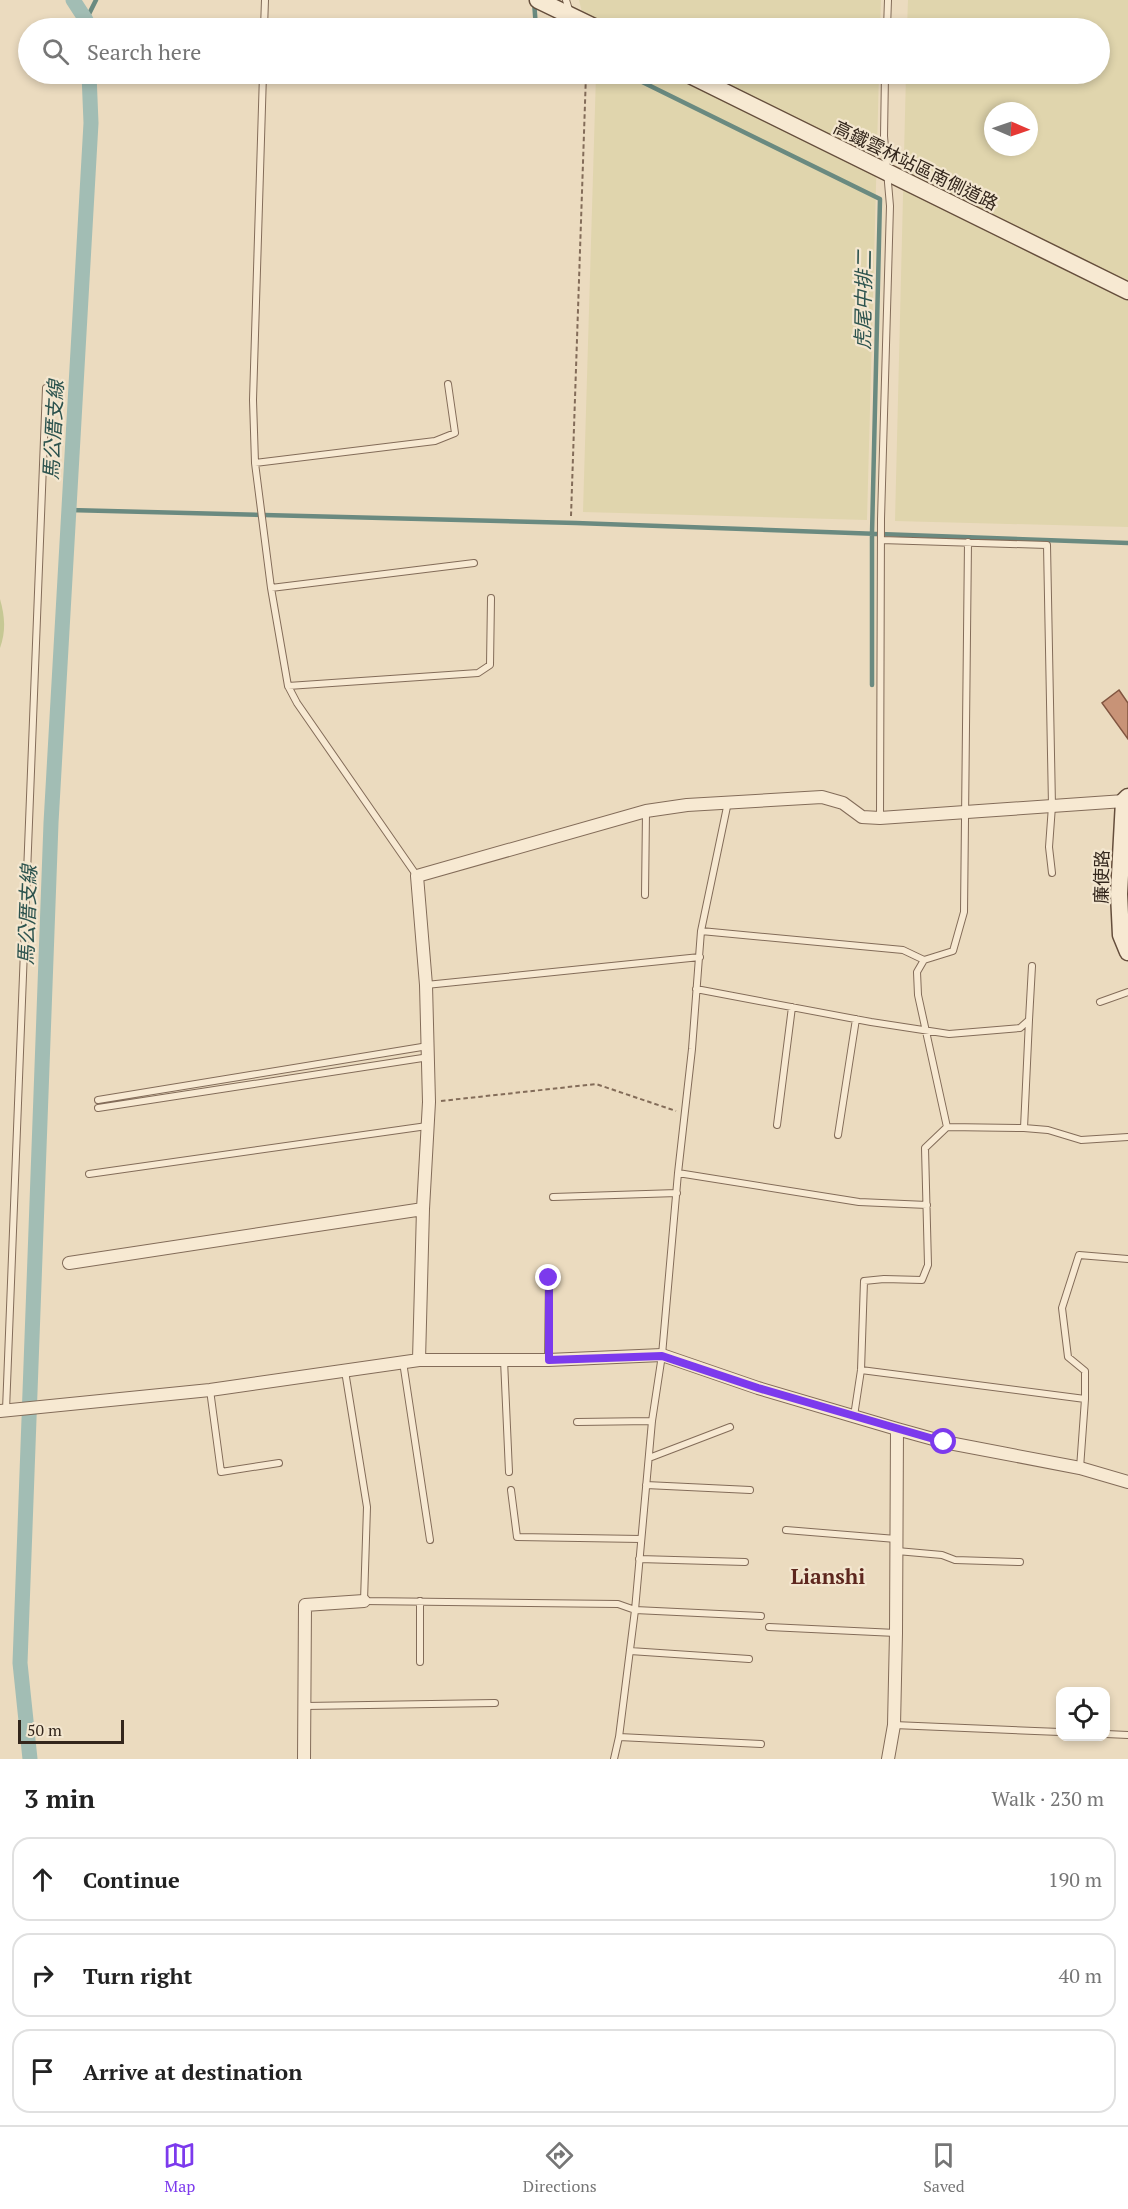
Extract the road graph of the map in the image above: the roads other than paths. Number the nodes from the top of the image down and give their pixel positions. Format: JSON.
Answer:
{"nodes":[{"id":1,"x":265,"y":0,"type":"edge"},
{"id":2,"x":539,"y":0,"type":"edge"},
{"id":3,"x":888,"y":0,"type":"edge"},
{"id":4,"x":569,"y":8,"type":"edge"},
{"id":5,"x":264,"y":18,"type":"edge"},
{"id":6,"x":582,"y":18,"type":"edge"},
{"id":7,"x":887,"y":18,"type":"edge"},
{"id":8,"x":263,"y":84,"type":"edge"},
{"id":9,"x":708,"y":84,"type":"edge"},
{"id":10,"x":885,"y":84,"type":"edge"},
{"id":11,"x":885,"y":171,"type":"junction"},
{"id":12,"x":1128,"y":291,"type":"edge"},
{"id":13,"x":448,"y":384,"type":"dead end"},
{"id":14,"x":46,"y":388,"type":"dead end"},
{"id":15,"x":255,"y":463,"type":"junction"},
{"id":16,"x":881,"y":540,"type":"junction"},
{"id":17,"x":968,"y":542,"type":"junction"},
{"id":18,"x":474,"y":563,"type":"dead end"},
{"id":19,"x":271,"y":588,"type":"junction"},
{"id":20,"x":491,"y":598,"type":"dead end"},
{"id":21,"x":288,"y":686,"type":"junction"},
{"id":22,"x":1126,"y":799,"type":"edge"},
{"id":23,"x":728,"y":802,"type":"junction"},
{"id":24,"x":1052,"y":806,"type":"junction"},
{"id":25,"x":646,"y":811,"type":"junction"},
{"id":26,"x":965,"y":811,"type":"junction"},
{"id":27,"x":880,"y":818,"type":"junction"},
{"id":28,"x":1124,"y":844,"type":"edge"},
{"id":29,"x":1052,"y":873,"type":"dead end"},
{"id":30,"x":417,"y":876,"type":"junction"},
{"id":31,"x":645,"y":895,"type":"dead end"},
{"id":32,"x":701,"y":931,"type":"junction"},
{"id":33,"x":1124,"y":933,"type":"edge"},
{"id":34,"x":1128,"y":952,"type":"edge"},
{"id":35,"x":700,"y":957,"type":"junction"},
{"id":36,"x":924,"y":960,"type":"junction"},
{"id":37,"x":1032,"y":966,"type":"dead end"},
{"id":38,"x":426,"y":985,"type":"junction"},
{"id":39,"x":696,"y":988,"type":"junction"},
{"id":40,"x":1128,"y":992,"type":"edge"},
{"id":41,"x":1101,"y":1002,"type":"dead end"},
{"id":42,"x":792,"y":1007,"type":"junction"},
{"id":43,"x":856,"y":1018,"type":"junction"},
{"id":44,"x":1029,"y":1020,"type":"junction"},
{"id":45,"x":925,"y":1031,"type":"junction"},
{"id":46,"x":429,"y":1051,"type":"junction"},
{"id":47,"x":98,"y":1100,"type":"dead end"},
{"id":48,"x":98,"y":1108,"type":"dead end"},
{"id":49,"x":777,"y":1125,"type":"dead end"},
{"id":50,"x":427,"y":1126,"type":"junction"},
{"id":51,"x":947,"y":1127,"type":"junction"},
{"id":52,"x":1024,"y":1128,"type":"junction"},
{"id":53,"x":838,"y":1134,"type":"dead end"},
{"id":54,"x":1128,"y":1137,"type":"edge"},
{"id":55,"x":678,"y":1173,"type":"junction"},
{"id":56,"x":89,"y":1174,"type":"dead end"},
{"id":57,"x":677,"y":1193,"type":"junction"},
{"id":58,"x":553,"y":1197,"type":"dead end"},
{"id":59,"x":927,"y":1205,"type":"junction"},
{"id":60,"x":423,"y":1209,"type":"junction"},
{"id":61,"x":1128,"y":1259,"type":"edge"},
{"id":62,"x":69,"y":1263,"type":"dead end"},
{"id":63,"x":549,"y":1278,"type":"dead end"},
{"id":64,"x":662,"y":1356,"type":"junction"},
{"id":65,"x":419,"y":1360,"type":"junction"},
{"id":66,"x":504,"y":1360,"type":"junction"},
{"id":67,"x":549,"y":1360,"type":"junction"},
{"id":68,"x":403,"y":1362,"type":"junction"},
{"id":69,"x":345,"y":1370,"type":"junction"},
{"id":70,"x":861,"y":1370,"type":"junction"},
{"id":71,"x":210,"y":1390,"type":"junction"},
{"id":72,"x":1085,"y":1399,"type":"junction"},
{"id":73,"x":7,"y":1410,"type":"edge"},
{"id":74,"x":854,"y":1416,"type":"junction"},
{"id":75,"x":652,"y":1421,"type":"junction"},
{"id":76,"x":577,"y":1422,"type":"dead end"},
{"id":77,"x":730,"y":1427,"type":"dead end"},
{"id":78,"x":897,"y":1429,"type":"junction"},
{"id":79,"x":649,"y":1458,"type":"junction"},
{"id":80,"x":279,"y":1463,"type":"dead end"},
{"id":81,"x":1080,"y":1468,"type":"junction"},
{"id":82,"x":509,"y":1472,"type":"dead end"},
{"id":83,"x":1128,"y":1482,"type":"edge"},
{"id":84,"x":646,"y":1485,"type":"junction"},
{"id":85,"x":511,"y":1490,"type":"dead end"},
{"id":86,"x":750,"y":1490,"type":"dead end"},
{"id":87,"x":786,"y":1530,"type":"dead end"},
{"id":88,"x":641,"y":1539,"type":"junction"},
{"id":89,"x":430,"y":1540,"type":"dead end"},
{"id":90,"x":896,"y":1545,"type":"junction"},
{"id":91,"x":639,"y":1559,"type":"junction"},
{"id":92,"x":745,"y":1562,"type":"dead end"},
{"id":93,"x":1020,"y":1562,"type":"dead end"},
{"id":94,"x":364,"y":1601,"type":"junction"},
{"id":95,"x":420,"y":1601,"type":"junction"},
{"id":96,"x":636,"y":1610,"type":"junction"},
{"id":97,"x":760,"y":1616,"type":"dead end"},
{"id":98,"x":769,"y":1628,"type":"dead end"},
{"id":99,"x":896,"y":1633,"type":"junction"},
{"id":100,"x":630,"y":1651,"type":"junction"},
{"id":101,"x":749,"y":1659,"type":"dead end"},
{"id":102,"x":420,"y":1662,"type":"dead end"},
{"id":103,"x":495,"y":1703,"type":"dead end"},
{"id":104,"x":304,"y":1706,"type":"junction"},
{"id":105,"x":894,"y":1725,"type":"junction"},
{"id":106,"x":1056,"y":1732,"type":"edge"},
{"id":107,"x":1110,"y":1734,"type":"edge"},
{"id":108,"x":1128,"y":1735,"type":"edge"},
{"id":109,"x":619,"y":1737,"type":"junction"},
{"id":110,"x":760,"y":1744,"type":"dead end"},
{"id":111,"x":304,"y":1759,"type":"edge"},
{"id":112,"x":614,"y":1759,"type":"edge"},
{"id":113,"x":888,"y":1759,"type":"edge"}],
"edges":[{"from":1,"to":5,"type":"lane"},
{"from":2,"to":4,"type":"main road"},
{"from":3,"to":7,"type":"lane"},
{"from":4,"to":6,"type":"main road"},
{"from":8,"to":15,"type":"lane"},
{"from":9,"to":11,"type":"main road","name":"高鐵雲林站區南側道路"},
{"from":10,"to":11,"type":"lane"},
{"from":11,"to":12,"type":"main road","name":"高鐵雲林站區南側道路"},
{"from":11,"to":16,"type":"lane"},
{"from":13,"to":15,"type":"lane"},
{"from":14,"to":73,"type":"lane"},
{"from":15,"to":19,"type":"lane"},
{"from":16,"to":17,"type":"lane"},
{"from":16,"to":27,"type":"lane"},
{"from":17,"to":24,"type":"lane"},
{"from":17,"to":26,"type":"lane"},
{"from":18,"to":19,"type":"lane"},
{"from":19,"to":21,"type":"lane"},
{"from":20,"to":21,"type":"lane"},
{"from":21,"to":30,"type":"lane"},
{"from":22,"to":24,"type":"street"},
{"from":22,"to":28,"type":"main road","name":"廉使路"},
{"from":23,"to":25,"type":"street"},
{"from":23,"to":27,"type":"street"},
{"from":23,"to":32,"type":"lane"},
{"from":24,"to":26,"type":"street"},
{"from":24,"to":29,"type":"lane"},
{"from":25,"to":30,"type":"street"},
{"from":25,"to":31,"type":"lane"},
{"from":26,"to":27,"type":"street"},
{"from":26,"to":36,"type":"lane"},
{"from":28,"to":33,"type":"main road","name":"廉使路"},
{"from":30,"to":38,"type":"street"},
{"from":32,"to":35,"type":"lane"},
{"from":32,"to":36,"type":"lane"},
{"from":33,"to":34,"type":"main road","name":"廉使路"},
{"from":35,"to":38,"type":"lane"},
{"from":35,"to":39,"type":"lane"},
{"from":36,"to":45,"type":"lane"},
{"from":37,"to":44,"type":"lane"},
{"from":38,"to":46,"type":"street"},
{"from":39,"to":42,"type":"lane"},
{"from":39,"to":55,"type":"lane"},
{"from":40,"to":41,"type":"lane"},
{"from":42,"to":43,"type":"lane"},
{"from":42,"to":49,"type":"lane"},
{"from":43,"to":45,"type":"lane"},
{"from":43,"to":53,"type":"lane"},
{"from":44,"to":45,"type":"lane"},
{"from":44,"to":52,"type":"lane"},
{"from":45,"to":51,"type":"lane"},
{"from":46,"to":47,"type":"lane"},
{"from":46,"to":48,"type":"lane"},
{"from":46,"to":50,"type":"street"},
{"from":50,"to":56,"type":"lane"},
{"from":50,"to":60,"type":"street"},
{"from":51,"to":52,"type":"lane"},
{"from":51,"to":59,"type":"lane"},
{"from":52,"to":54,"type":"lane"},
{"from":55,"to":57,"type":"lane"},
{"from":55,"to":59,"type":"lane"},
{"from":57,"to":58,"type":"lane"},
{"from":57,"to":64,"type":"lane"},
{"from":59,"to":70,"type":"lane"},
{"from":60,"to":62,"type":"street"},
{"from":60,"to":65,"type":"street"},
{"from":61,"to":72,"type":"lane"},
{"from":63,"to":67,"type":"lane"},
{"from":64,"to":67,"type":"street"},
{"from":64,"to":74,"type":"street"},
{"from":64,"to":75,"type":"lane"},
{"from":65,"to":66,"type":"street"},
{"from":65,"to":68,"type":"street"},
{"from":66,"to":67,"type":"street"},
{"from":66,"to":82,"type":"lane"},
{"from":68,"to":69,"type":"street"},
{"from":68,"to":89,"type":"lane"},
{"from":69,"to":71,"type":"street"},
{"from":69,"to":94,"type":"lane"},
{"from":70,"to":72,"type":"lane"},
{"from":70,"to":74,"type":"lane"},
{"from":71,"to":73,"type":"street"},
{"from":71,"to":80,"type":"lane"},
{"from":72,"to":81,"type":"lane"},
{"from":74,"to":78,"type":"street"},
{"from":75,"to":76,"type":"lane"},
{"from":75,"to":79,"type":"lane"},
{"from":77,"to":79,"type":"lane"},
{"from":78,"to":81,"type":"street"},
{"from":78,"to":90,"type":"street"},
{"from":79,"to":84,"type":"lane"},
{"from":81,"to":83,"type":"street"},
{"from":84,"to":86,"type":"lane"},
{"from":84,"to":88,"type":"lane"},
{"from":85,"to":88,"type":"lane"},
{"from":87,"to":90,"type":"lane"},
{"from":88,"to":91,"type":"lane"},
{"from":90,"to":93,"type":"lane"},
{"from":90,"to":99,"type":"street"},
{"from":91,"to":92,"type":"lane"},
{"from":91,"to":96,"type":"lane"},
{"from":94,"to":95,"type":"lane"},
{"from":94,"to":104,"type":"street"},
{"from":95,"to":96,"type":"lane"},
{"from":95,"to":102,"type":"lane"},
{"from":96,"to":97,"type":"lane"},
{"from":96,"to":100,"type":"lane"},
{"from":98,"to":99,"type":"lane"},
{"from":99,"to":105,"type":"street"},
{"from":100,"to":101,"type":"lane"},
{"from":100,"to":109,"type":"lane"},
{"from":103,"to":104,"type":"lane"},
{"from":104,"to":111,"type":"street"},
{"from":105,"to":106,"type":"lane"},
{"from":105,"to":113,"type":"street"},
{"from":107,"to":108,"type":"lane"},
{"from":109,"to":110,"type":"lane"},
{"from":109,"to":112,"type":"lane"}]}
